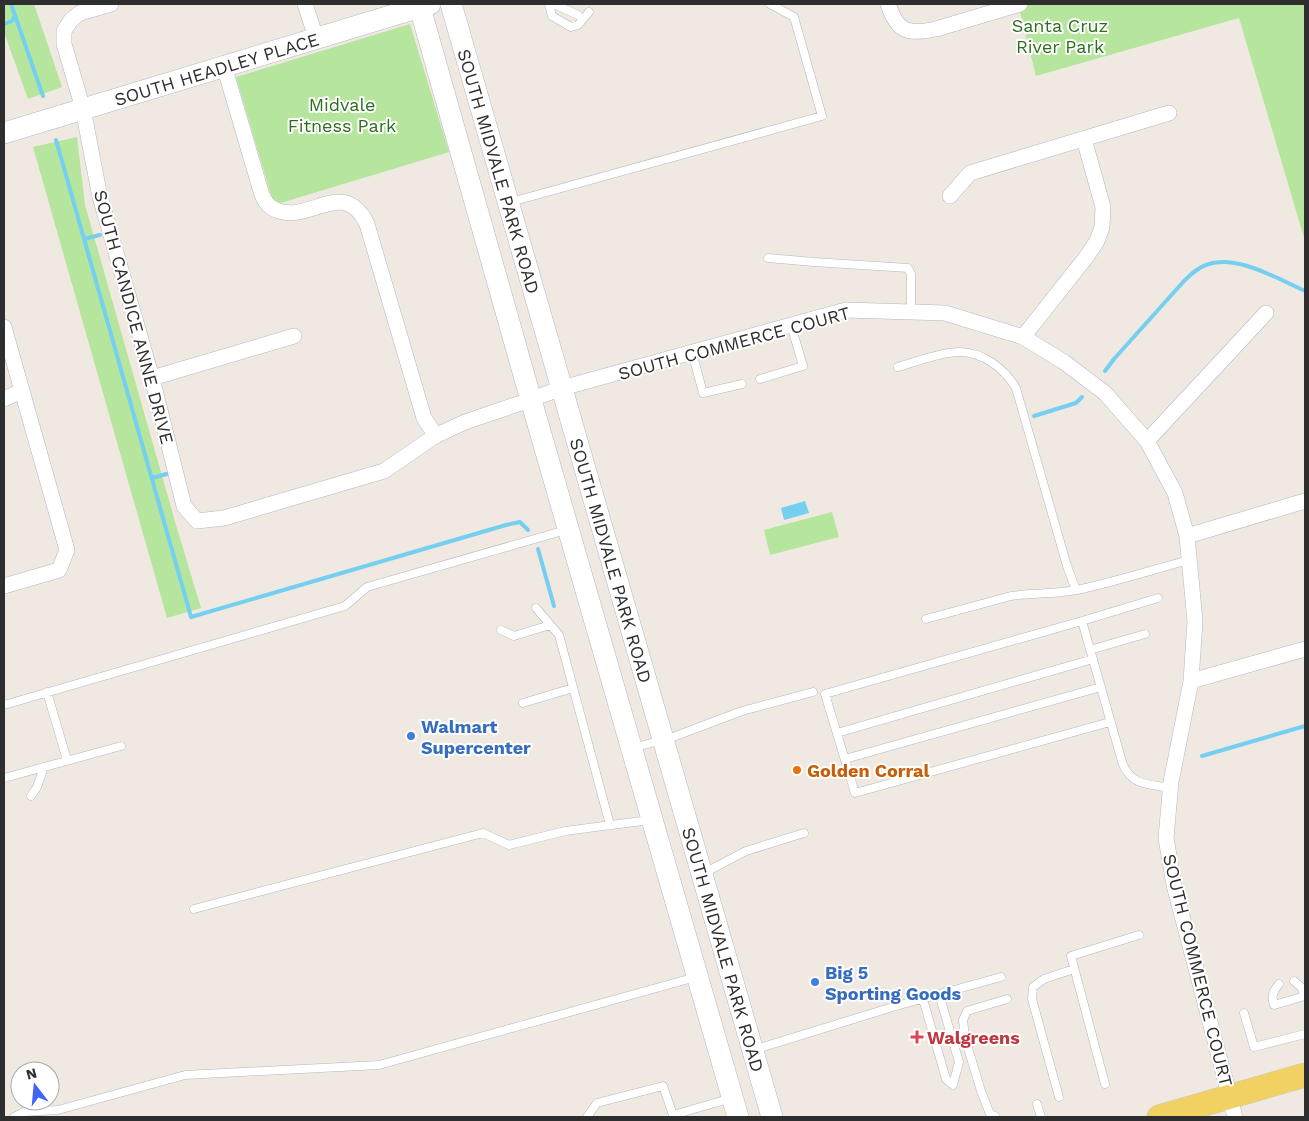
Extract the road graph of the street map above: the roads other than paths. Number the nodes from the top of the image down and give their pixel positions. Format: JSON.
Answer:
{"nodes":[{"id":1,"x":111,"y":4,"type":"edge"},
{"id":2,"x":305,"y":4,"type":"edge"},
{"id":3,"x":451,"y":4,"type":"edge"},
{"id":4,"x":549,"y":4,"type":"edge"},
{"id":5,"x":554,"y":4,"type":"edge"},
{"id":6,"x":770,"y":4,"type":"edge"},
{"id":7,"x":888,"y":4,"type":"edge"},
{"id":8,"x":1020,"y":4,"type":"edge"},
{"id":9,"x":423,"y":5,"type":"edge"},
{"id":10,"x":589,"y":12,"type":"dead end"},
{"id":11,"x":578,"y":15,"type":"dead end"},
{"id":12,"x":316,"y":38,"type":"junction"},
{"id":13,"x":224,"y":66,"type":"junction"},
{"id":14,"x":83,"y":109,"type":"junction"},
{"id":15,"x":1169,"y":113,"type":"dead end"},
{"id":16,"x":4,"y":132,"type":"edge"},
{"id":17,"x":1084,"y":139,"type":"junction"},
{"id":18,"x":950,"y":196,"type":"dead end"},
{"id":19,"x":509,"y":202,"type":"junction"},
{"id":20,"x":768,"y":258,"type":"dead end"},
{"id":21,"x":911,"y":312,"type":"junction"},
{"id":22,"x":1266,"y":313,"type":"dead end"},
{"id":23,"x":791,"y":325,"type":"junction"},
{"id":24,"x":4,"y":327,"type":"edge"},
{"id":25,"x":294,"y":336,"type":"dead end"},
{"id":26,"x":1023,"y":337,"type":"junction"},
{"id":27,"x":692,"y":352,"type":"junction"},
{"id":28,"x":898,"y":366,"type":"dead end"},
{"id":29,"x":152,"y":378,"type":"junction"},
{"id":30,"x":760,"y":379,"type":"dead end"},
{"id":31,"x":742,"y":384,"type":"dead end"},
{"id":32,"x":21,"y":391,"type":"junction"},
{"id":33,"x":546,"y":394,"type":"junction"},
{"id":34,"x":4,"y":399,"type":"edge"},
{"id":35,"x":436,"y":436,"type":"junction"},
{"id":36,"x":1147,"y":441,"type":"junction"},
{"id":37,"x":1305,"y":501,"type":"edge"},
{"id":38,"x":197,"y":521,"type":"joint"},
{"id":39,"x":568,"y":529,"type":"junction"},
{"id":40,"x":1187,"y":536,"type":"junction"},
{"id":41,"x":1189,"y":560,"type":"junction"},
{"id":42,"x":4,"y":586,"type":"edge"},
{"id":43,"x":1076,"y":590,"type":"junction"},
{"id":44,"x":1158,"y":598,"type":"dead end"},
{"id":45,"x":536,"y":608,"type":"dead end"},
{"id":46,"x":926,"y":619,"type":"dead end"},
{"id":47,"x":1082,"y":620,"type":"junction"},
{"id":48,"x":550,"y":625,"type":"junction"},
{"id":49,"x":501,"y":630,"type":"dead end"},
{"id":50,"x":1145,"y":634,"type":"dead end"},
{"id":51,"x":1090,"y":650,"type":"junction"},
{"id":52,"x":1305,"y":650,"type":"edge"},
{"id":53,"x":1093,"y":659,"type":"junction"},
{"id":54,"x":1191,"y":681,"type":"junction"},
{"id":55,"x":1101,"y":687,"type":"junction"},
{"id":56,"x":573,"y":688,"type":"junction"},
{"id":57,"x":48,"y":692,"type":"junction"},
{"id":58,"x":813,"y":692,"type":"dead end"},
{"id":59,"x":522,"y":703,"type":"dead end"},
{"id":60,"x":4,"y":704,"type":"edge"},
{"id":61,"x":1110,"y":722,"type":"junction"},
{"id":62,"x":837,"y":733,"type":"junction"},
{"id":63,"x":664,"y":739,"type":"junction"},
{"id":64,"x":121,"y":746,"type":"dead end"},
{"id":65,"x":632,"y":749,"type":"junction"},
{"id":66,"x":845,"y":759,"type":"junction"},
{"id":67,"x":67,"y":760,"type":"junction"},
{"id":68,"x":44,"y":767,"type":"junction"},
{"id":69,"x":4,"y":778,"type":"edge"},
{"id":70,"x":1170,"y":788,"type":"junction"},
{"id":71,"x":31,"y":796,"type":"dead end"},
{"id":72,"x":652,"y":820,"type":"junction"},
{"id":73,"x":610,"y":825,"type":"junction"},
{"id":74,"x":804,"y":833,"type":"dead end"},
{"id":75,"x":702,"y":873,"type":"junction"},
{"id":76,"x":194,"y":909,"type":"dead end"},
{"id":77,"x":1140,"y":935,"type":"dead end"},
{"id":78,"x":1074,"y":969,"type":"junction"},
{"id":79,"x":698,"y":976,"type":"junction"},
{"id":80,"x":1001,"y":977,"type":"dead end"},
{"id":81,"x":1294,"y":982,"type":"dead end"},
{"id":82,"x":1279,"y":984,"type":"dead end"},
{"id":83,"x":939,"y":994,"type":"junction"},
{"id":84,"x":1305,"y":996,"type":"edge"},
{"id":85,"x":923,"y":999,"type":"junction"},
{"id":86,"x":1007,"y":999,"type":"dead end"},
{"id":87,"x":1244,"y":1013,"type":"dead end"},
{"id":88,"x":1305,"y":1034,"type":"edge"},
{"id":89,"x":753,"y":1050,"type":"junction"},
{"id":90,"x":1305,"y":1075,"type":"edge"},
{"id":91,"x":1105,"y":1084,"type":"dead end"},
{"id":92,"x":1059,"y":1097,"type":"dead end"},
{"id":93,"x":1037,"y":1104,"type":"dead end"},
{"id":94,"x":1232,"y":1107,"type":"edge"},
{"id":95,"x":735,"y":1108,"type":"edge"},
{"id":96,"x":995,"y":1116,"type":"dead end"},
{"id":97,"x":14,"y":1117,"type":"edge"},
{"id":98,"x":587,"y":1117,"type":"edge"},
{"id":99,"x":772,"y":1117,"type":"edge"},
{"id":100,"x":1041,"y":1117,"type":"edge"},
{"id":101,"x":1159,"y":1117,"type":"edge"}],
"edges":[{"from":1,"to":14,"type":"street","name":"SOUTH CANDICE ANNE DRIVE"},
{"from":2,"to":12,"type":"street"},
{"from":3,"to":19,"type":"main road","name":"SOUTH MIDVALE PARK ROAD"},
{"from":4,"to":10,"type":"lane"},
{"from":5,"to":11,"type":"lane"},
{"from":6,"to":19,"type":"lane"},
{"from":7,"to":8,"type":"street"},
{"from":9,"to":12,"type":"main road","name":"SOUTH HEADLEY PLACE"},
{"from":9,"to":33,"type":"main road","name":"SOUTH MIDVALE PARK ROAD"},
{"from":12,"to":13,"type":"main road","name":"SOUTH HEADLEY PLACE"},
{"from":13,"to":14,"type":"main road","name":"SOUTH HEADLEY PLACE"},
{"from":13,"to":35,"type":"street"},
{"from":14,"to":16,"type":"main road","name":"SOUTH HEADLEY PLACE"},
{"from":14,"to":29,"type":"street","name":"SOUTH CANDICE ANNE DRIVE"},
{"from":15,"to":17,"type":"street"},
{"from":17,"to":18,"type":"street"},
{"from":17,"to":26,"type":"street"},
{"from":19,"to":33,"type":"main road","name":"SOUTH MIDVALE PARK ROAD"},
{"from":20,"to":21,"type":"lane"},
{"from":21,"to":23,"type":"street","name":"SOUTH COMMERCE COURT"},
{"from":21,"to":26,"type":"street","name":"SOUTH COMMERCE COURT"},
{"from":22,"to":36,"type":"street"},
{"from":23,"to":27,"type":"street","name":"SOUTH COMMERCE COURT"},
{"from":23,"to":30,"type":"lane"},
{"from":24,"to":32,"type":"street"},
{"from":25,"to":29,"type":"street"},
{"from":26,"to":36,"type":"street","name":"SOUTH COMMERCE COURT"},
{"from":27,"to":31,"type":"lane"},
{"from":27,"to":33,"type":"street","name":"SOUTH COMMERCE COURT"},
{"from":28,"to":43,"type":"lane"},
{"from":29,"to":38,"type":"street","name":"SOUTH CANDICE ANNE DRIVE"},
{"from":32,"to":34,"type":"street"},
{"from":32,"to":42,"type":"street"},
{"from":33,"to":35,"type":"street","name":"SOUTH COMMERCE COURT"},
{"from":33,"to":39,"type":"main road","name":"SOUTH MIDVALE PARK ROAD"},
{"from":33,"to":63,"type":"main road","name":"SOUTH MIDVALE PARK ROAD"},
{"from":35,"to":38,"type":"street","name":"SOUTH COMMERCE COURT"},
{"from":36,"to":40,"type":"street","name":"SOUTH COMMERCE COURT"},
{"from":37,"to":40,"type":"street"},
{"from":39,"to":57,"type":"lane"},
{"from":39,"to":65,"type":"main road","name":"SOUTH MIDVALE PARK ROAD"},
{"from":40,"to":41,"type":"street","name":"SOUTH COMMERCE COURT"},
{"from":41,"to":43,"type":"lane"},
{"from":41,"to":54,"type":"street","name":"SOUTH COMMERCE COURT"},
{"from":43,"to":46,"type":"lane"},
{"from":44,"to":47,"type":"lane"},
{"from":45,"to":48,"type":"lane"},
{"from":47,"to":51,"type":"lane"},
{"from":47,"to":62,"type":"lane"},
{"from":48,"to":49,"type":"lane"},
{"from":48,"to":56,"type":"lane"},
{"from":50,"to":51,"type":"lane"},
{"from":51,"to":53,"type":"lane"},
{"from":52,"to":54,"type":"street"},
{"from":53,"to":55,"type":"lane"},
{"from":53,"to":62,"type":"lane"},
{"from":54,"to":70,"type":"street","name":"SOUTH COMMERCE COURT"},
{"from":55,"to":61,"type":"lane"},
{"from":55,"to":66,"type":"lane"},
{"from":56,"to":59,"type":"lane"},
{"from":56,"to":73,"type":"lane"},
{"from":57,"to":60,"type":"lane"},
{"from":57,"to":67,"type":"lane"},
{"from":58,"to":63,"type":"lane"},
{"from":61,"to":66,"type":"lane"},
{"from":61,"to":70,"type":"lane"},
{"from":62,"to":66,"type":"lane"},
{"from":63,"to":65,"type":"lane"},
{"from":63,"to":75,"type":"main road","name":"SOUTH MIDVALE PARK ROAD"},
{"from":64,"to":67,"type":"lane"},
{"from":65,"to":72,"type":"main road","name":"SOUTH MIDVALE PARK ROAD"},
{"from":67,"to":68,"type":"lane"},
{"from":68,"to":69,"type":"lane"},
{"from":68,"to":71,"type":"lane"},
{"from":70,"to":94,"type":"street","name":"SOUTH COMMERCE COURT"},
{"from":72,"to":73,"type":"lane"},
{"from":72,"to":79,"type":"main road","name":"SOUTH MIDVALE PARK ROAD"},
{"from":73,"to":76,"type":"lane"},
{"from":74,"to":75,"type":"lane"},
{"from":75,"to":89,"type":"main road","name":"SOUTH MIDVALE PARK ROAD"},
{"from":77,"to":78,"type":"lane"},
{"from":78,"to":91,"type":"lane"},
{"from":78,"to":92,"type":"lane"},
{"from":79,"to":95,"type":"main road","name":"SOUTH MIDVALE PARK ROAD"},
{"from":79,"to":97,"type":"lane"},
{"from":80,"to":83,"type":"lane"},
{"from":81,"to":84,"type":"lane"},
{"from":82,"to":84,"type":"lane"},
{"from":83,"to":85,"type":"lane"},
{"from":83,"to":85,"type":"lane"},
{"from":85,"to":89,"type":"lane"},
{"from":86,"to":96,"type":"lane"},
{"from":87,"to":88,"type":"lane"},
{"from":89,"to":99,"type":"main road","name":"SOUTH MIDVALE PARK ROAD"},
{"from":90,"to":94,"type":"main road"},
{"from":93,"to":100,"type":"lane"},
{"from":94,"to":101,"type":"main road"},
{"from":95,"to":98,"type":"lane"}]}
